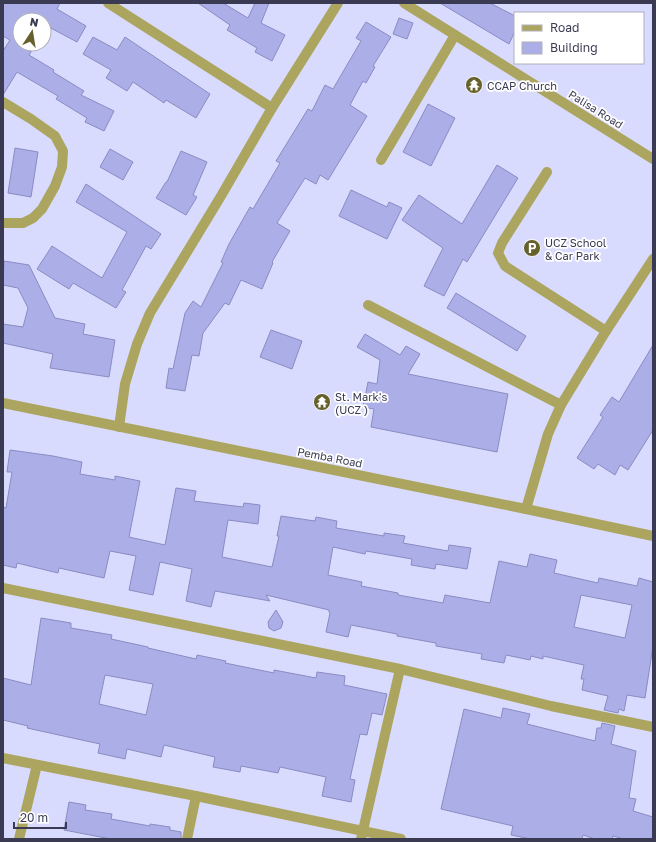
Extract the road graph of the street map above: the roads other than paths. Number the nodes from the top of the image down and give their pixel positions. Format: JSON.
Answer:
{"nodes":[{"id":1,"x":108,"y":3,"type":"edge"},
{"id":2,"x":338,"y":3,"type":"edge"},
{"id":3,"x":404,"y":3,"type":"edge"},
{"id":4,"x":455,"y":35,"type":"junction"},
{"id":5,"x":3,"y":102,"type":"edge"},
{"id":6,"x":272,"y":108,"type":"junction"},
{"id":7,"x":653,"y":159,"type":"edge"},
{"id":8,"x":381,"y":160,"type":"dead end"},
{"id":9,"x":547,"y":172,"type":"dead end"},
{"id":10,"x":3,"y":223,"type":"edge"},
{"id":11,"x":653,"y":259,"type":"edge"},
{"id":12,"x":368,"y":305,"type":"dead end"},
{"id":13,"x":606,"y":331,"type":"junction"},
{"id":14,"x":3,"y":403,"type":"edge"},
{"id":15,"x":561,"y":405,"type":"junction"},
{"id":16,"x":119,"y":426,"type":"junction"},
{"id":17,"x":526,"y":509,"type":"junction"},
{"id":18,"x":653,"y":536,"type":"edge"},
{"id":19,"x":3,"y":588,"type":"edge"},
{"id":20,"x":400,"y":669,"type":"junction"},
{"id":21,"x":653,"y":727,"type":"edge"},
{"id":22,"x":3,"y":758,"type":"edge"},
{"id":23,"x":37,"y":765,"type":"junction"},
{"id":24,"x":196,"y":796,"type":"junction"},
{"id":25,"x":362,"y":835,"type":"edge"},
{"id":26,"x":19,"y":839,"type":"edge"},
{"id":27,"x":188,"y":839,"type":"edge"},
{"id":28,"x":401,"y":839,"type":"edge"}],
"edges":[{"from":1,"to":6,"type":"street"},
{"from":2,"to":6,"type":"street"},
{"from":3,"to":4,"type":"street","name":"Palisa Road"},
{"from":4,"to":7,"type":"street","name":"Palisa Road"},
{"from":4,"to":8,"type":"street"},
{"from":5,"to":10,"type":"street"},
{"from":6,"to":16,"type":"street"},
{"from":9,"to":13,"type":"street"},
{"from":11,"to":13,"type":"street"},
{"from":12,"to":15,"type":"street"},
{"from":13,"to":15,"type":"street"},
{"from":14,"to":16,"type":"street","name":"Pemba Road"},
{"from":15,"to":17,"type":"street"},
{"from":16,"to":17,"type":"street","name":"Pemba Road"},
{"from":17,"to":18,"type":"street","name":"Pemba Road"},
{"from":19,"to":20,"type":"street"},
{"from":20,"to":21,"type":"street"},
{"from":20,"to":25,"type":"street"},
{"from":22,"to":23,"type":"street"},
{"from":23,"to":24,"type":"street"},
{"from":23,"to":26,"type":"street"},
{"from":24,"to":25,"type":"street"},
{"from":24,"to":27,"type":"street"},
{"from":25,"to":28,"type":"street"}]}
